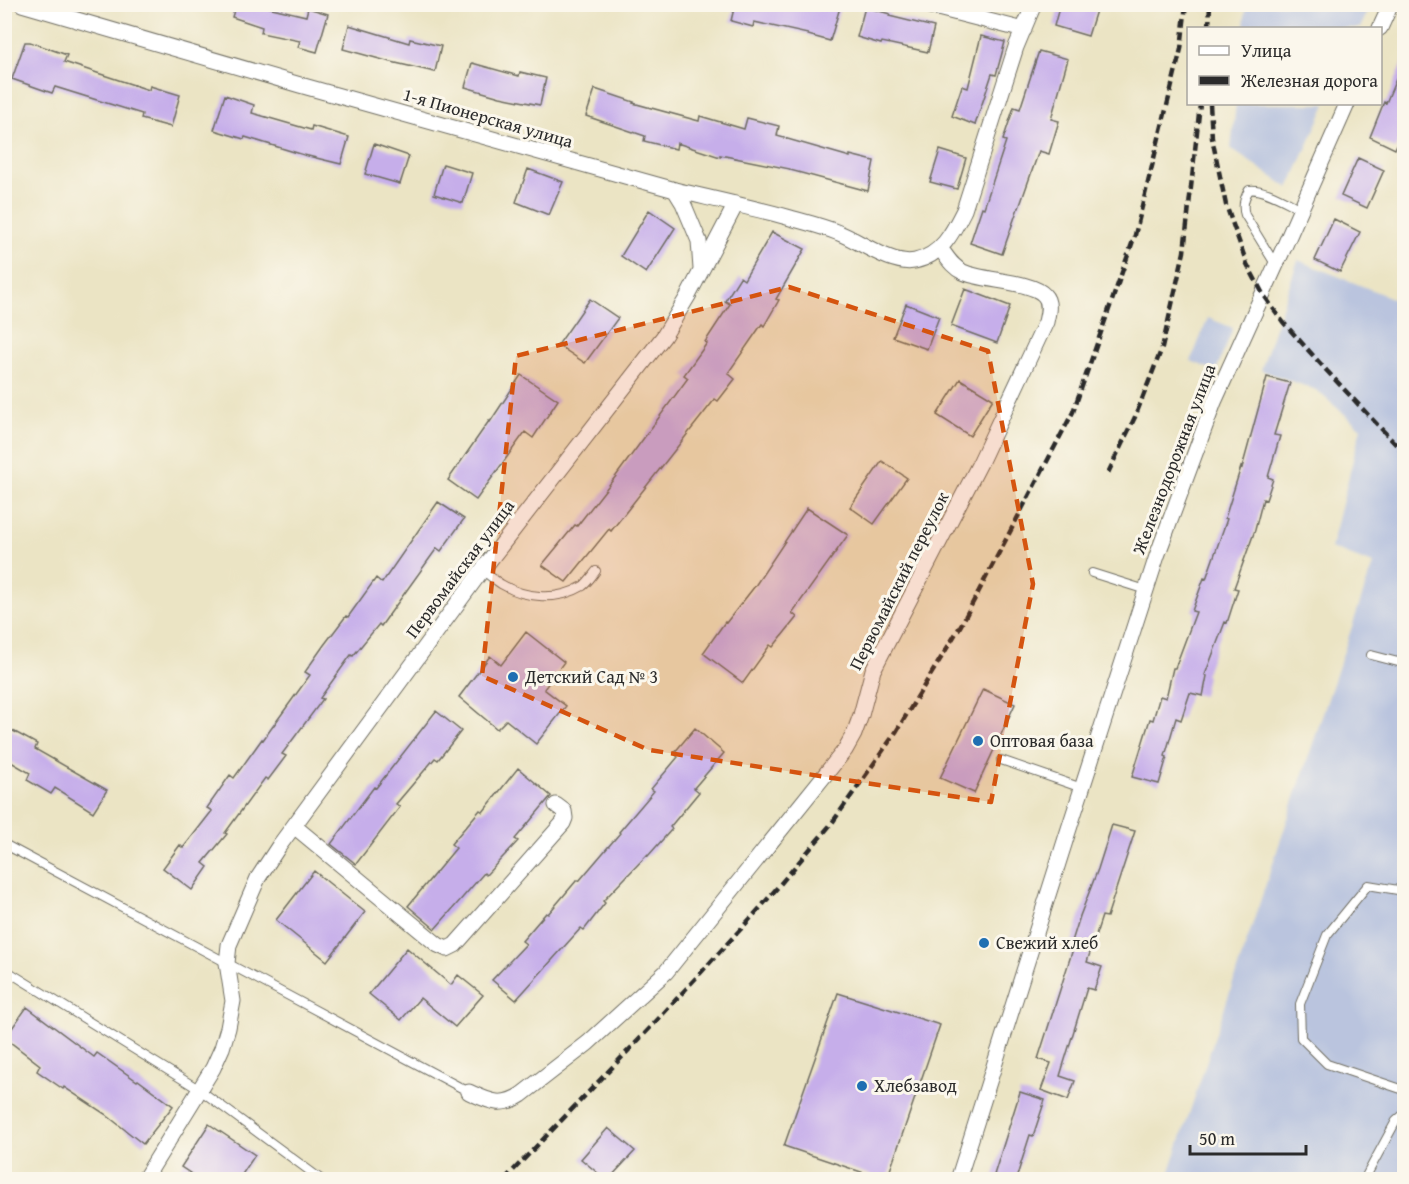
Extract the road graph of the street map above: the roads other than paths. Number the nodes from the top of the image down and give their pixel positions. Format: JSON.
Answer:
{"nodes":[{"id":1,"x":22,"y":4,"type":"edge"},
{"id":2,"x":922,"y":4,"type":"edge"},
{"id":3,"x":1034,"y":4,"type":"edge"},
{"id":4,"x":1391,"y":4,"type":"edge"},
{"id":5,"x":1380,"y":27,"type":"edge"},
{"id":6,"x":1024,"y":30,"type":"junction"},
{"id":7,"x":1347,"y":105,"type":"edge"},
{"id":8,"x":675,"y":190,"type":"junction"},
{"id":9,"x":736,"y":204,"type":"junction"},
{"id":10,"x":1301,"y":209,"type":"junction"},
{"id":11,"x":940,"y":248,"type":"junction"},
{"id":12,"x":1276,"y":265,"type":"junction"},
{"id":13,"x":702,"y":269,"type":"junction"},
{"id":14,"x":482,"y":570,"type":"junction"},
{"id":15,"x":596,"y":572,"type":"dead end"},
{"id":16,"x":1092,"y":573,"type":"dead end"},
{"id":17,"x":1146,"y":590,"type":"junction"},
{"id":18,"x":1371,"y":655,"type":"dead end"},
{"id":19,"x":1404,"y":658,"type":"edge"},
{"id":20,"x":1000,"y":760,"type":"dead end"},
{"id":21,"x":1082,"y":788,"type":"junction"},
{"id":22,"x":555,"y":805,"type":"dead end"},
{"id":23,"x":294,"y":826,"type":"junction"},
{"id":24,"x":6,"y":847,"type":"edge"},
{"id":25,"x":1404,"y":891,"type":"edge"},
{"id":26,"x":227,"y":963,"type":"junction"},
{"id":27,"x":4,"y":969,"type":"edge"},
{"id":28,"x":200,"y":1090,"type":"junction"},
{"id":29,"x":1404,"y":1090,"type":"edge"},
{"id":30,"x":469,"y":1092,"type":"joint"},
{"id":31,"x":1404,"y":1114,"type":"edge"},
{"id":32,"x":144,"y":1179,"type":"edge"},
{"id":33,"x":322,"y":1179,"type":"edge"},
{"id":34,"x":958,"y":1179,"type":"edge"},
{"id":35,"x":1364,"y":1179,"type":"edge"}],
"edges":[{"from":1,"to":8,"type":"street","name":"1-я Пионерская улица"},
{"from":2,"to":6,"type":"street"},
{"from":3,"to":6,"type":"street"},
{"from":4,"to":5,"type":"street"},
{"from":6,"to":11,"type":"street"},
{"from":7,"to":10,"type":"street","name":"Железнодорожная улица"},
{"from":8,"to":9,"type":"street","name":"1-я Пионерская улица"},
{"from":8,"to":13,"type":"street"},
{"from":9,"to":11,"type":"street","name":"1-я Пионерская улица"},
{"from":9,"to":13,"type":"street","name":"Первомайская улица"},
{"from":10,"to":12,"type":"street","name":"Железнодорожная улица"},
{"from":10,"to":12,"type":"lane"},
{"from":11,"to":30,"type":"street","name":"Первомайский переулок"},
{"from":12,"to":17,"type":"street","name":"Железнодорожная улица"},
{"from":13,"to":14,"type":"street","name":"Первомайская улица"},
{"from":14,"to":15,"type":"lane"},
{"from":14,"to":23,"type":"street","name":"Первомайская улица"},
{"from":16,"to":17,"type":"lane"},
{"from":17,"to":21,"type":"street","name":"Железнодорожная улица"},
{"from":18,"to":19,"type":"lane"},
{"from":20,"to":21,"type":"lane"},
{"from":21,"to":34,"type":"street","name":"Железнодорожная улица"},
{"from":22,"to":23,"type":"street"},
{"from":23,"to":26,"type":"street","name":"Первомайская улица"},
{"from":24,"to":26,"type":"lane"},
{"from":25,"to":29,"type":"lane"},
{"from":26,"to":28,"type":"street"},
{"from":26,"to":30,"type":"lane"},
{"from":27,"to":28,"type":"lane"},
{"from":28,"to":32,"type":"street"},
{"from":28,"to":33,"type":"lane"},
{"from":31,"to":35,"type":"lane"}]}
